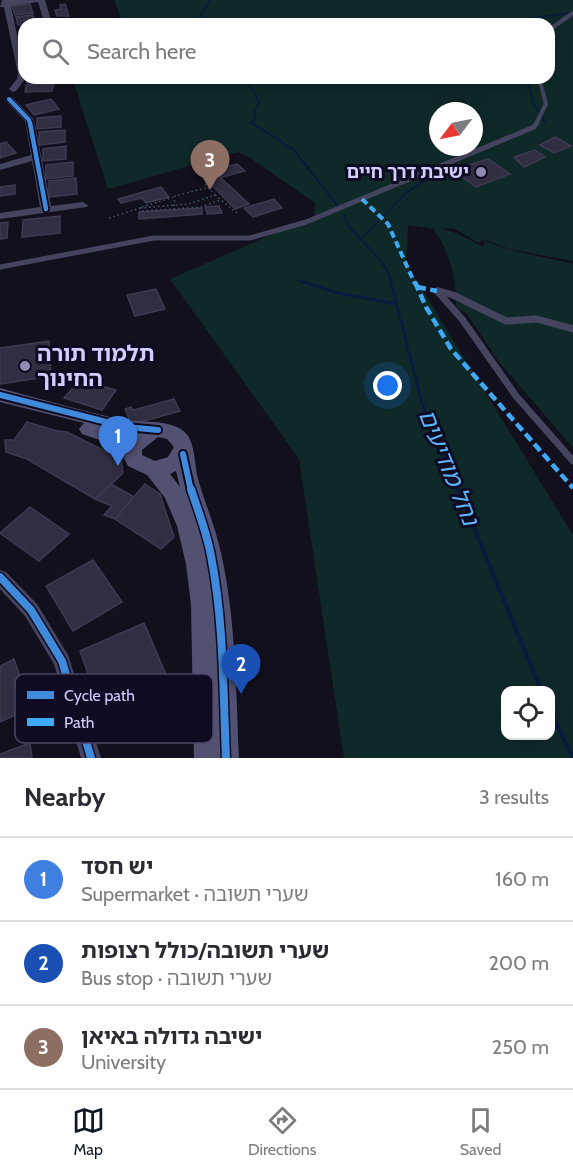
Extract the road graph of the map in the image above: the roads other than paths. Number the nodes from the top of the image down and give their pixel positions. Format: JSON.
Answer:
{"nodes":[{"id":1,"x":41,"y":0,"type":"edge"},
{"id":2,"x":4,"y":3,"type":"edge"},
{"id":3,"x":573,"y":13,"type":"edge"},
{"id":4,"x":46,"y":18,"type":"edge"},
{"id":5,"x":10,"y":21,"type":"junction"},
{"id":6,"x":0,"y":22,"type":"edge"},
{"id":7,"x":555,"y":26,"type":"edge"},
{"id":8,"x":18,"y":56,"type":"edge"},
{"id":9,"x":18,"y":83,"type":"edge"},
{"id":10,"x":541,"y":84,"type":"edge"},
{"id":11,"x":2,"y":89,"type":"edge"},
{"id":12,"x":7,"y":96,"type":"edge"},
{"id":13,"x":36,"y":157,"type":"junction"},
{"id":14,"x":0,"y":167,"type":"edge"},
{"id":15,"x":83,"y":205,"type":"dead end"},
{"id":16,"x":46,"y":209,"type":"junction"},
{"id":17,"x":0,"y":216,"type":"edge"},
{"id":18,"x":0,"y":267,"type":"edge"},
{"id":19,"x":573,"y":329,"type":"edge"},
{"id":20,"x":0,"y":395,"type":"edge"},
{"id":21,"x":0,"y":407,"type":"edge"},
{"id":22,"x":158,"y":430,"type":"junction"},
{"id":23,"x":132,"y":451,"type":"junction"},
{"id":24,"x":183,"y":454,"type":"junction"},
{"id":25,"x":573,"y":461,"type":"edge"},
{"id":26,"x":154,"y":469,"type":"junction"},
{"id":27,"x":0,"y":577,"type":"edge"},
{"id":28,"x":66,"y":674,"type":"edge"},
{"id":29,"x":205,"y":674,"type":"edge"},
{"id":30,"x":87,"y":743,"type":"edge"},
{"id":31,"x":207,"y":743,"type":"edge"},
{"id":32,"x":91,"y":758,"type":"edge"},
{"id":33,"x":207,"y":758,"type":"edge"},
{"id":34,"x":226,"y":758,"type":"edge"}],
"edges":[{"from":1,"to":2,"type":"street"},
{"from":1,"to":4,"type":"street"},
{"from":2,"to":5,"type":"street"},
{"from":3,"to":7,"type":"lane"},
{"from":5,"to":6,"type":"street"},
{"from":5,"to":8,"type":"street"},
{"from":9,"to":12,"type":"street"},
{"from":10,"to":18,"type":"lane"},
{"from":11,"to":12,"type":"street"},
{"from":12,"to":13,"type":"street"},
{"from":13,"to":14,"type":"street"},
{"from":13,"to":16,"type":"street"},
{"from":15,"to":16,"type":"street"},
{"from":16,"to":17,"type":"street"},
{"from":19,"to":25,"type":"lane"},
{"from":20,"to":22,"type":"street"},
{"from":21,"to":23,"type":"street"},
{"from":22,"to":23,"type":"street"},
{"from":22,"to":24,"type":"street"},
{"from":23,"to":26,"type":"street"},
{"from":24,"to":26,"type":"street"},
{"from":24,"to":34,"type":"street"},
{"from":26,"to":29,"type":"street"},
{"from":27,"to":28,"type":"street"},
{"from":30,"to":32,"type":"street"},
{"from":31,"to":33,"type":"street"}]}
